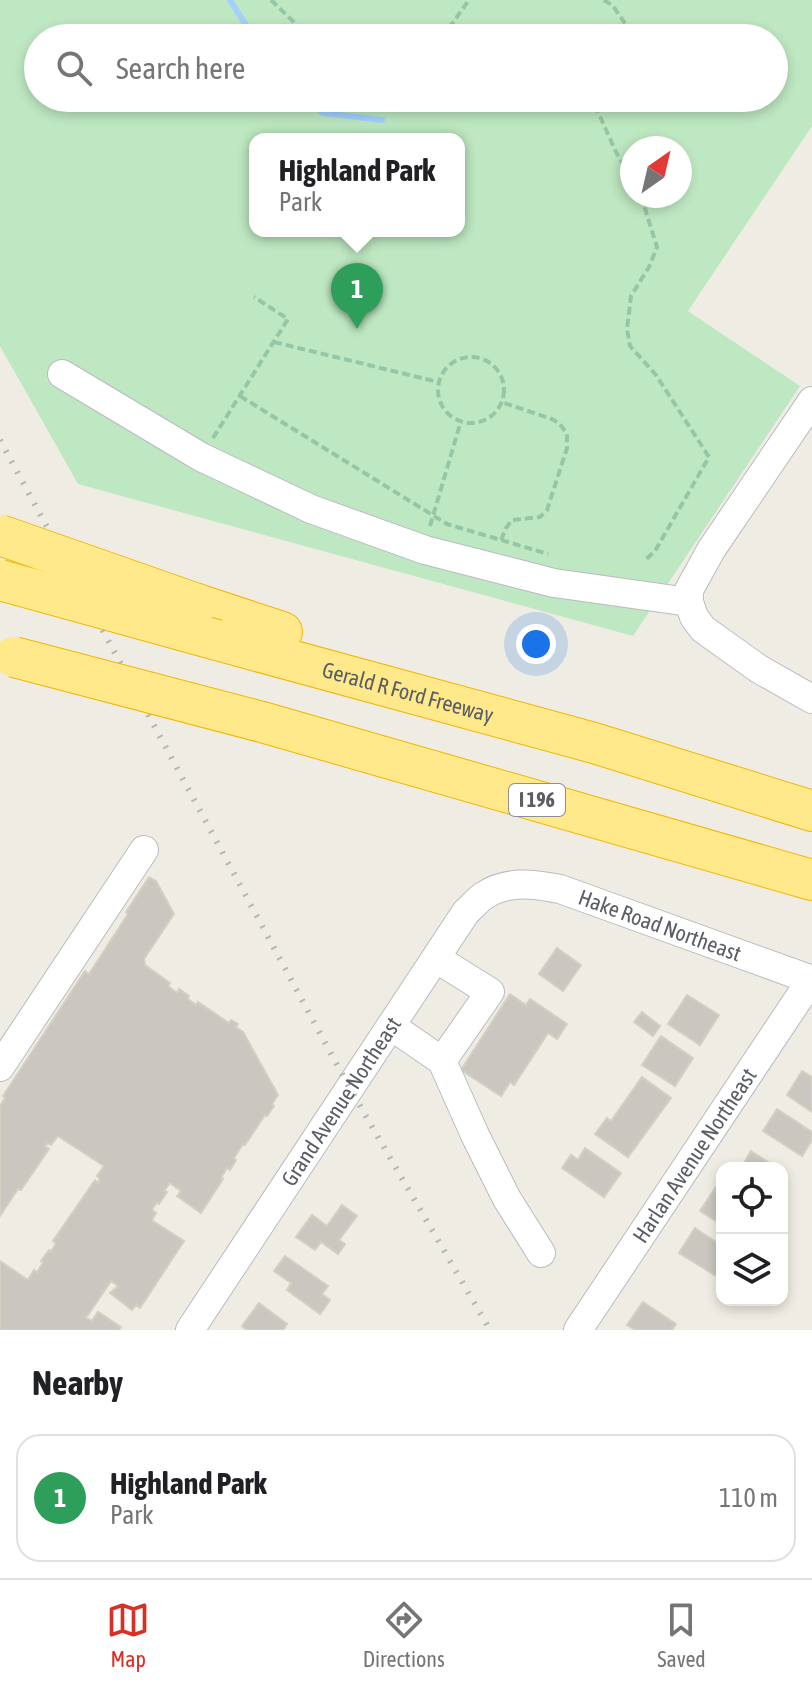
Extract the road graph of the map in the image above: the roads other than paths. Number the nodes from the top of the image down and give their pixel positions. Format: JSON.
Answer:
{"nodes":[{"id":1,"x":62,"y":374,"type":"dead end"},
{"id":2,"x":812,"y":401,"type":"edge"},
{"id":3,"x":0,"y":535,"type":"edge"},
{"id":4,"x":0,"y":580,"type":"edge"},
{"id":5,"x":689,"y":602,"type":"junction"},
{"id":6,"x":5,"y":657,"type":"edge"},
{"id":7,"x":812,"y":699,"type":"edge"},
{"id":8,"x":594,"y":743,"type":"junction"},
{"id":9,"x":812,"y":811,"type":"edge"},
{"id":10,"x":144,"y":850,"type":"dead end"},
{"id":11,"x":812,"y":880,"type":"edge"},
{"id":12,"x":506,"y":886,"type":"joint"},
{"id":13,"x":437,"y":959,"type":"junction"},
{"id":14,"x":812,"y":980,"type":"edge"},
{"id":15,"x":391,"y":1026,"type":"junction"},
{"id":16,"x":442,"y":1061,"type":"junction"},
{"id":17,"x":0,"y":1067,"type":"edge"},
{"id":18,"x":541,"y":1253,"type":"dead end"},
{"id":19,"x":190,"y":1330,"type":"edge"},
{"id":20,"x":578,"y":1330,"type":"edge"}],
"edges":[{"from":1,"to":5,"type":"street"},
{"from":2,"to":5,"type":"street"},
{"from":3,"to":8,"type":"highway","bridge":true},
{"from":4,"to":8,"type":"highway","name":"Gerald R Ford Freeway","bridge":true},
{"from":5,"to":7,"type":"street"},
{"from":6,"to":11,"type":"highway","number":"I 196","bridge":true},
{"from":8,"to":9,"type":"highway","name":"Gerald R Ford Freeway"},
{"from":10,"to":17,"type":"street"},
{"from":12,"to":13,"type":"street","name":"Grand Avenue Northeast"},
{"from":12,"to":14,"type":"street","name":"Hake Road Northeast"},
{"from":13,"to":15,"type":"street","name":"Grand Avenue Northeast"},
{"from":13,"to":16,"type":"street"},
{"from":14,"to":20,"type":"street","name":"Harlan Avenue Northeast"},
{"from":15,"to":16,"type":"street"},
{"from":15,"to":19,"type":"street","name":"Grand Avenue Northeast"},
{"from":16,"to":18,"type":"street"}]}
